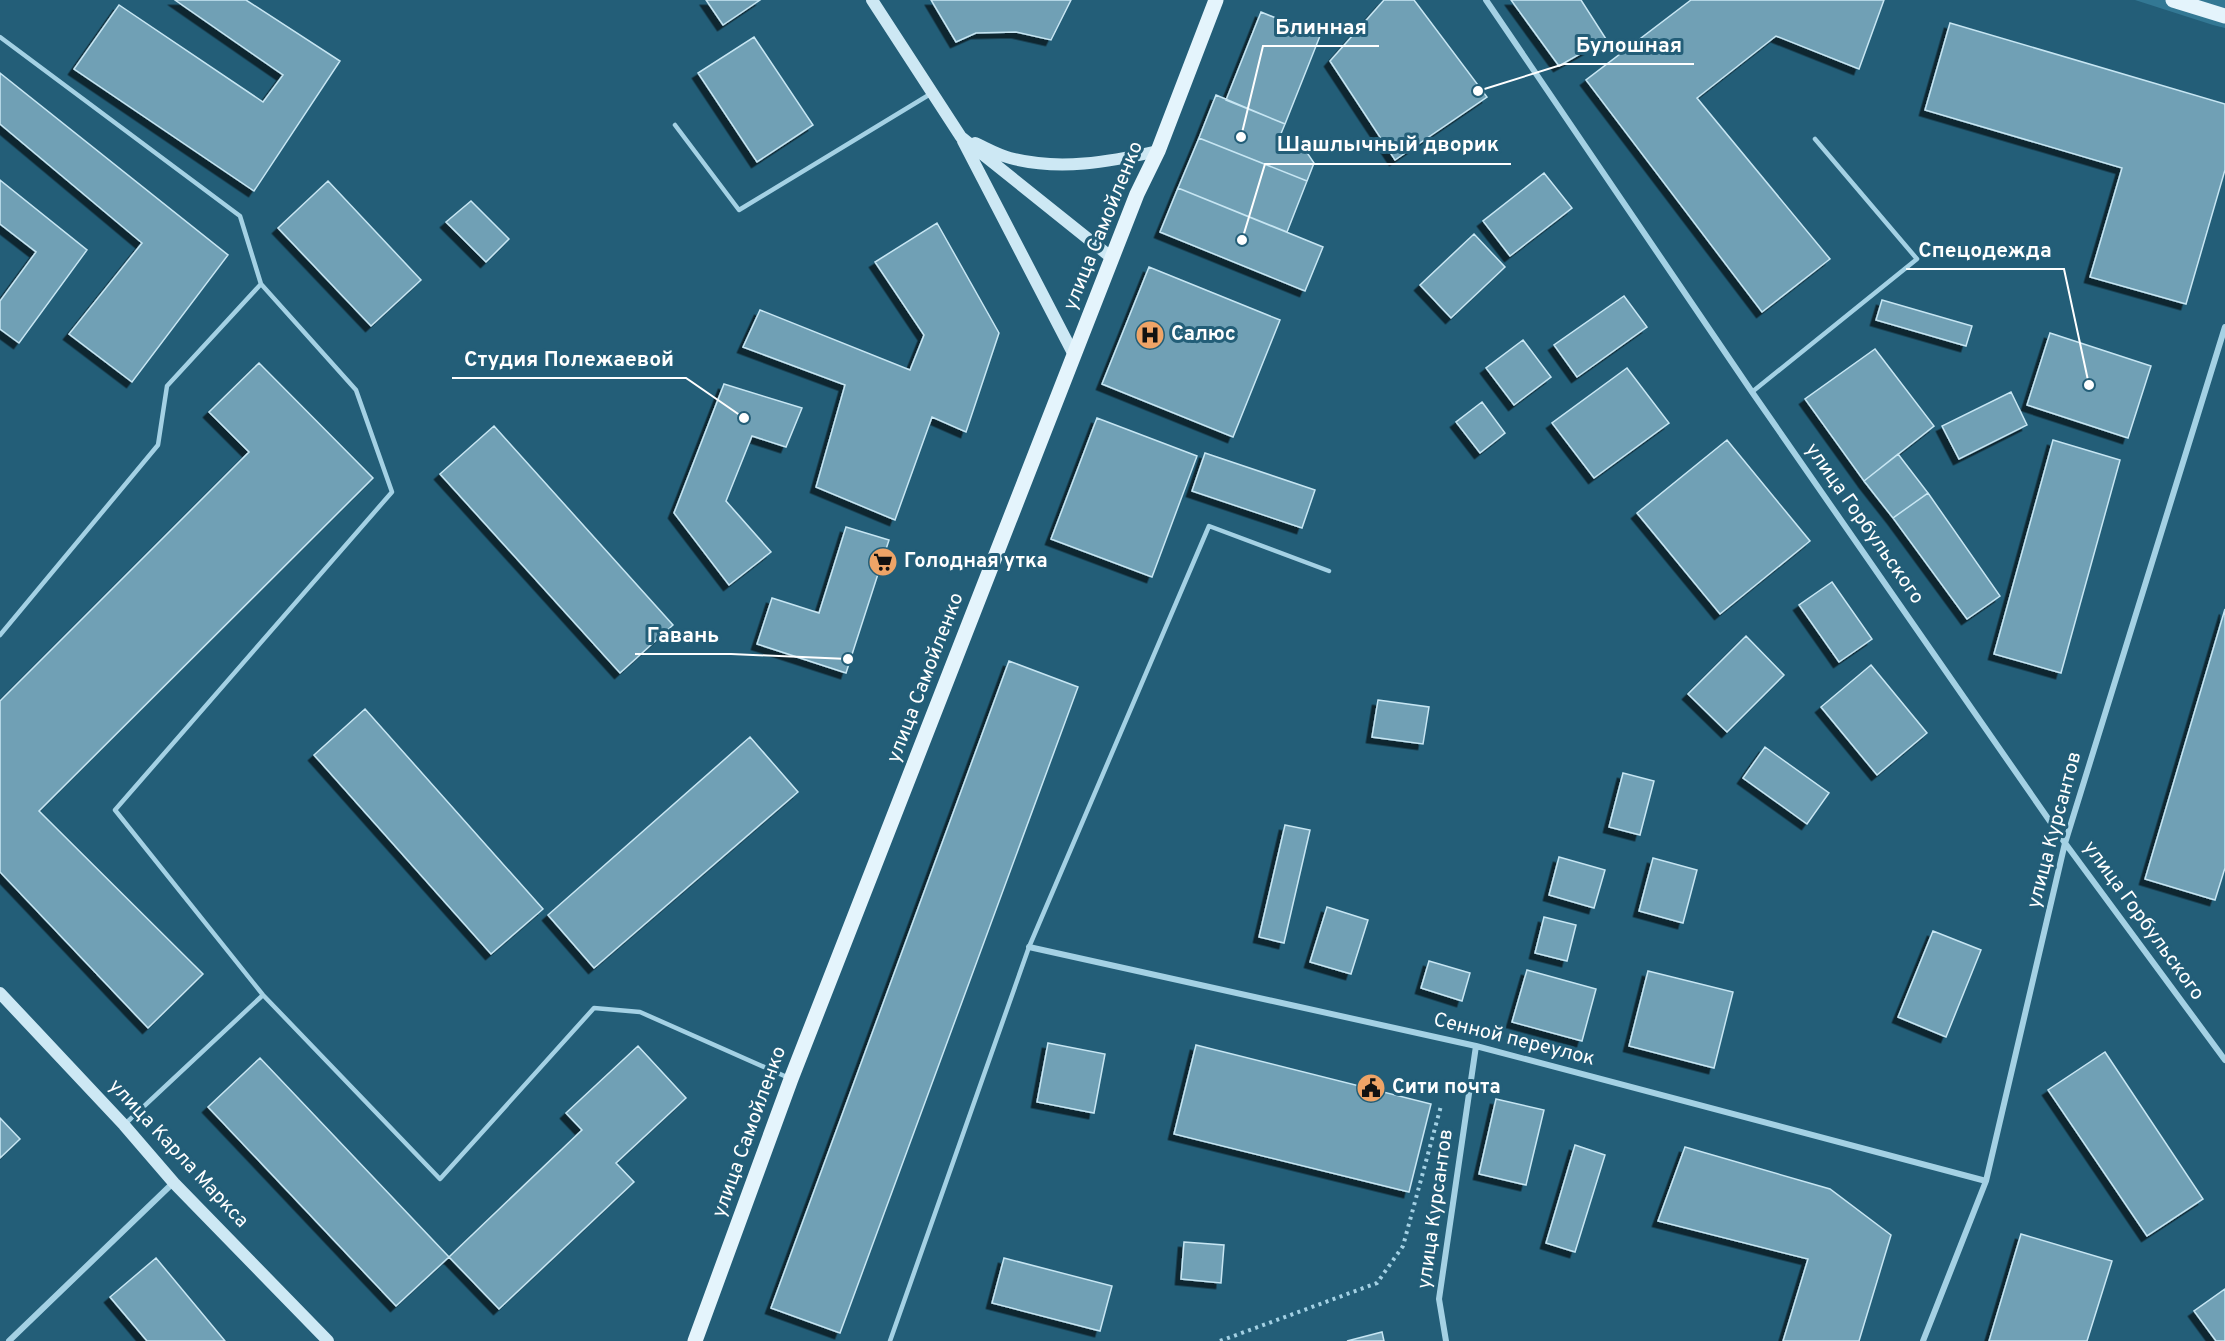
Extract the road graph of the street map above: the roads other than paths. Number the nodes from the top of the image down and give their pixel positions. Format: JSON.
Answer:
{"nodes":[{"id":1,"x":873,"y":0,"type":"edge"},
{"id":2,"x":1216,"y":0,"type":"edge"},
{"id":3,"x":1486,"y":0,"type":"edge"},
{"id":4,"x":2173,"y":0,"type":"edge"},
{"id":5,"x":2225,"y":16,"type":"edge"},
{"id":6,"x":0,"y":36,"type":"edge"},
{"id":7,"x":932,"y":93,"type":"junction"},
{"id":8,"x":675,"y":125,"type":"dead end"},
{"id":9,"x":961,"y":137,"type":"junction"},
{"id":10,"x":1815,"y":139,"type":"dead end"},
{"id":11,"x":1158,"y":151,"type":"junction"},
{"id":12,"x":1112,"y":258,"type":"junction"},
{"id":13,"x":261,"y":284,"type":"junction"},
{"id":14,"x":2225,"y":327,"type":"edge"},
{"id":15,"x":1074,"y":355,"type":"junction"},
{"id":16,"x":1752,"y":392,"type":"junction"},
{"id":17,"x":1329,"y":571,"type":"dead end"},
{"id":18,"x":0,"y":635,"type":"edge"},
{"id":19,"x":2065,"y":843,"type":"junction"},
{"id":20,"x":1029,"y":947,"type":"junction"},
{"id":21,"x":0,"y":993,"type":"edge"},
{"id":22,"x":263,"y":995,"type":"junction"},
{"id":23,"x":1476,"y":1046,"type":"junction"},
{"id":24,"x":2225,"y":1060,"type":"edge"},
{"id":25,"x":791,"y":1079,"type":"junction"},
{"id":26,"x":124,"y":1125,"type":"junction"},
{"id":27,"x":1986,"y":1181,"type":"junction"},
{"id":28,"x":174,"y":1183,"type":"junction"},
{"id":29,"x":9,"y":1341,"type":"edge"},
{"id":30,"x":328,"y":1341,"type":"edge"},
{"id":31,"x":695,"y":1341,"type":"edge"},
{"id":32,"x":890,"y":1341,"type":"edge"},
{"id":33,"x":1446,"y":1341,"type":"edge"},
{"id":34,"x":1923,"y":1341,"type":"edge"}],
"edges":[{"from":1,"to":7,"type":"main road"},
{"from":2,"to":11,"type":"main road","name":"улица Самойленко"},
{"from":3,"to":16,"type":"street","name":"улица Горбульского"},
{"from":4,"to":5,"type":"main road"},
{"from":6,"to":13,"type":"lane"},
{"from":7,"to":8,"type":"lane"},
{"from":7,"to":9,"type":"main road"},
{"from":9,"to":11,"type":"main road"},
{"from":9,"to":12,"type":"main road"},
{"from":9,"to":15,"type":"main road"},
{"from":10,"to":16,"type":"lane"},
{"from":11,"to":12,"type":"main road","name":"улица Самойленко"},
{"from":12,"to":15,"type":"main road","name":"улица Самойленко"},
{"from":13,"to":18,"type":"lane"},
{"from":13,"to":22,"type":"lane"},
{"from":14,"to":19,"type":"street","name":"улица Курсантов"},
{"from":15,"to":25,"type":"main road","name":"улица Самойленко"},
{"from":16,"to":19,"type":"street","name":"улица Горбульского"},
{"from":17,"to":20,"type":"lane"},
{"from":19,"to":24,"type":"street","name":"улица Горбульского"},
{"from":19,"to":27,"type":"street","name":"улица Курсантов"},
{"from":20,"to":23,"type":"street","name":"Сенной переулок"},
{"from":20,"to":32,"type":"lane"},
{"from":21,"to":26,"type":"main road","name":"улица Карла Маркса"},
{"from":22,"to":25,"type":"lane"},
{"from":22,"to":26,"type":"lane"},
{"from":23,"to":27,"type":"street","name":"Сенной переулок"},
{"from":23,"to":33,"type":"street","name":"улица Курсантов"},
{"from":25,"to":31,"type":"main road","name":"улица Самойленко"},
{"from":26,"to":28,"type":"main road","name":"улица Карла Маркса"},
{"from":27,"to":34,"type":"street","name":"улица Курсантов"},
{"from":28,"to":29,"type":"street"},
{"from":28,"to":30,"type":"main road","name":"улица Карла Маркса"}]}
